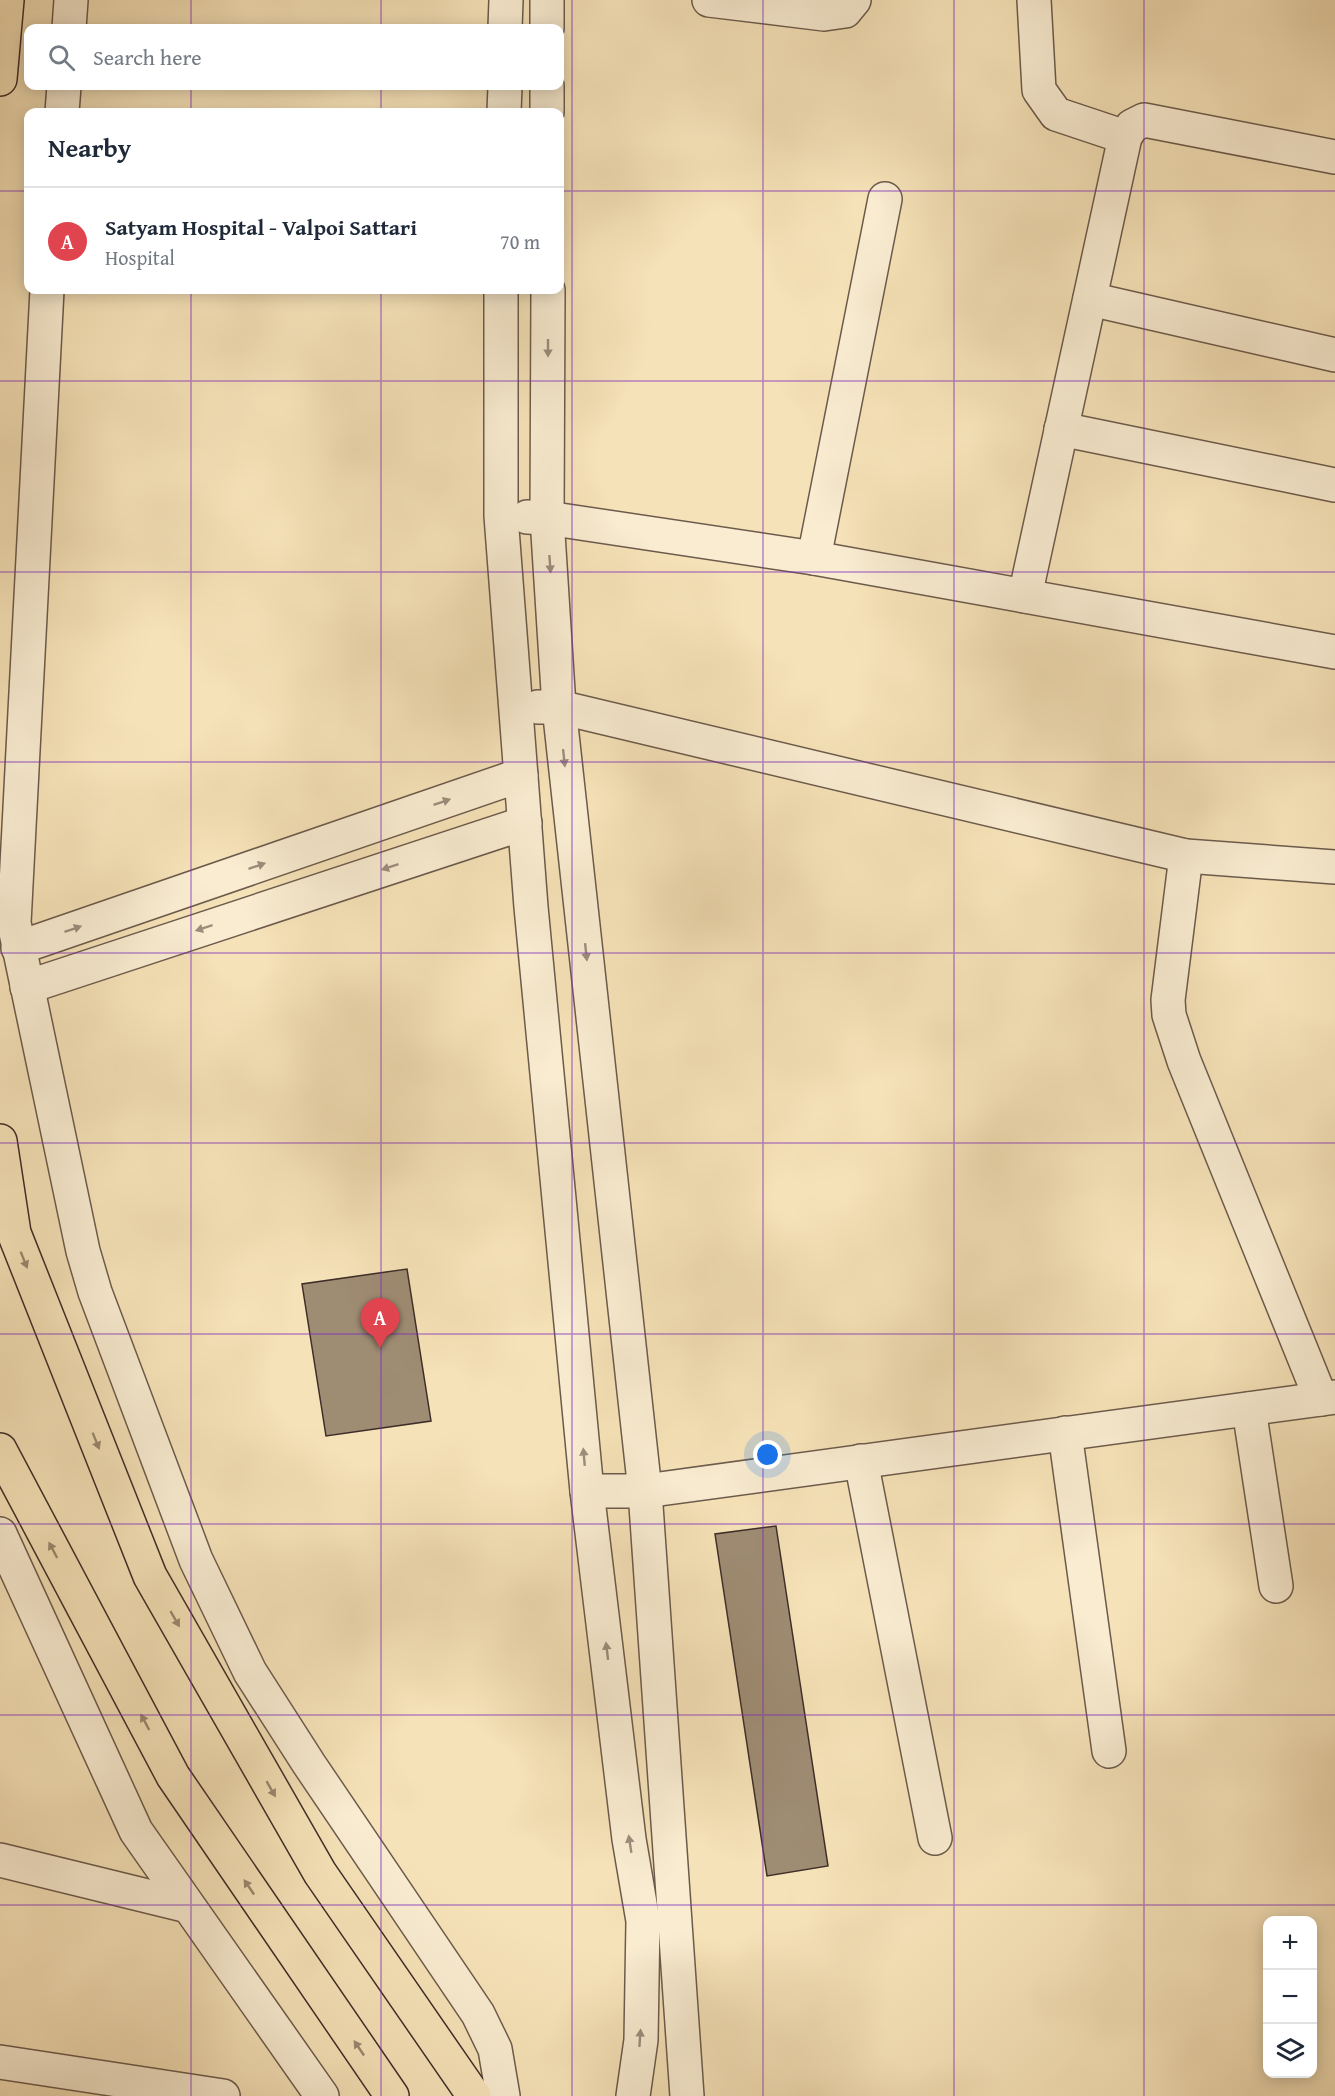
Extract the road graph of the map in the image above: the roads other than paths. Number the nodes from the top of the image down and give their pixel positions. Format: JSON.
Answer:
{"nodes":[{"id":1,"x":7,"y":0,"type":"edge"},
{"id":2,"x":71,"y":0,"type":"edge"},
{"id":3,"x":506,"y":0,"type":"edge"},
{"id":4,"x":547,"y":0,"type":"edge"},
{"id":5,"x":709,"y":0,"type":"edge"},
{"id":6,"x":854,"y":0,"type":"edge"},
{"id":7,"x":1034,"y":0,"type":"edge"},
{"id":8,"x":69,"y":24,"type":"edge"},
{"id":9,"x":505,"y":24,"type":"edge"},
{"id":10,"x":547,"y":24,"type":"edge"},
{"id":11,"x":0,"y":79,"type":"edge"},
{"id":12,"x":64,"y":90,"type":"edge"},
{"id":13,"x":504,"y":90,"type":"edge"},
{"id":14,"x":547,"y":90,"type":"edge"},
{"id":15,"x":62,"y":108,"type":"edge"},
{"id":16,"x":504,"y":108,"type":"edge"},
{"id":17,"x":547,"y":108,"type":"edge"},
{"id":18,"x":1125,"y":137,"type":"junction"},
{"id":19,"x":1335,"y":157,"type":"edge"},
{"id":20,"x":885,"y":199,"type":"dead end"},
{"id":21,"x":47,"y":294,"type":"edge"},
{"id":22,"x":501,"y":294,"type":"edge"},
{"id":23,"x":548,"y":294,"type":"edge"},
{"id":24,"x":1090,"y":299,"type":"junction"},
{"id":25,"x":1335,"y":355,"type":"edge"},
{"id":26,"x":1061,"y":429,"type":"junction"},
{"id":27,"x":1335,"y":485,"type":"edge"},
{"id":28,"x":501,"y":516,"type":"junction"},
{"id":29,"x":547,"y":518,"type":"junction"},
{"id":30,"x":814,"y":558,"type":"junction"},
{"id":31,"x":1025,"y":596,"type":"junction"},
{"id":32,"x":1335,"y":652,"type":"edge"},
{"id":33,"x":516,"y":707,"type":"junction"},
{"id":34,"x":559,"y":707,"type":"junction"},
{"id":35,"x":521,"y":775,"type":"junction"},
{"id":36,"x":525,"y":823,"type":"junction"},
{"id":37,"x":1186,"y":856,"type":"junction"},
{"id":38,"x":1335,"y":867,"type":"edge"},
{"id":39,"x":18,"y":948,"type":"junction"},
{"id":40,"x":27,"y":987,"type":"junction"},
{"id":41,"x":0,"y":1141,"type":"edge"},
{"id":42,"x":1328,"y":1398,"type":"edge"},
{"id":43,"x":1249,"y":1409,"type":"junction"},
{"id":44,"x":1065,"y":1433,"type":"junction"},
{"id":45,"x":0,"y":1450,"type":"edge"},
{"id":46,"x":861,"y":1461,"type":"junction"},
{"id":47,"x":587,"y":1491,"type":"junction"},
{"id":48,"x":645,"y":1491,"type":"junction"},
{"id":49,"x":0,"y":1534,"type":"edge"},
{"id":50,"x":1276,"y":1586,"type":"dead end"},
{"id":51,"x":1109,"y":1751,"type":"dead end"},
{"id":52,"x":935,"y":1838,"type":"dead end"},
{"id":53,"x":0,"y":1860,"type":"edge"},
{"id":54,"x":188,"y":1906,"type":"junction"},
{"id":55,"x":0,"y":2062,"type":"edge"},
{"id":56,"x":223,"y":2096,"type":"edge"},
{"id":57,"x":322,"y":2096,"type":"edge"},
{"id":58,"x":392,"y":2096,"type":"edge"},
{"id":59,"x":474,"y":2096,"type":"edge"},
{"id":60,"x":503,"y":2096,"type":"edge"},
{"id":61,"x":633,"y":2096,"type":"edge"},
{"id":62,"x":687,"y":2096,"type":"edge"}],
"edges":[{"from":1,"to":11,"type":"highway"},
{"from":2,"to":8,"type":"street"},
{"from":3,"to":9,"type":"street"},
{"from":4,"to":10,"type":"street"},
{"from":5,"to":6,"type":"street"},
{"from":7,"to":18,"type":"street"},
{"from":12,"to":15,"type":"street"},
{"from":13,"to":16,"type":"street"},
{"from":14,"to":17,"type":"street"},
{"from":18,"to":19,"type":"street"},
{"from":18,"to":24,"type":"street"},
{"from":20,"to":30,"type":"street"},
{"from":21,"to":39,"type":"street"},
{"from":22,"to":28,"type":"street"},
{"from":23,"to":29,"type":"street","one_way":true},
{"from":24,"to":25,"type":"street"},
{"from":24,"to":26,"type":"street"},
{"from":26,"to":27,"type":"street"},
{"from":26,"to":31,"type":"street"},
{"from":28,"to":29,"type":"street"},
{"from":28,"to":33,"type":"street"},
{"from":29,"to":30,"type":"street"},
{"from":29,"to":34,"type":"street","one_way":true},
{"from":30,"to":31,"type":"street"},
{"from":31,"to":32,"type":"street"},
{"from":33,"to":34,"type":"street"},
{"from":33,"to":35,"type":"street"},
{"from":34,"to":37,"type":"street"},
{"from":34,"to":48,"type":"street","one_way":true},
{"from":35,"to":36,"type":"street"},
{"from":39,"to":35,"type":"street","one_way":true},
{"from":36,"to":40,"type":"street","one_way":true},
{"from":47,"to":36,"type":"street","one_way":true},
{"from":37,"to":38,"type":"street"},
{"from":37,"to":42,"type":"street"},
{"from":39,"to":40,"type":"street"},
{"from":40,"to":60,"type":"street"},
{"from":41,"to":59,"type":"highway","one_way":true},
{"from":42,"to":43,"type":"street"},
{"from":43,"to":44,"type":"street"},
{"from":43,"to":50,"type":"street"},
{"from":44,"to":46,"type":"street"},
{"from":44,"to":51,"type":"street"},
{"from":58,"to":45,"type":"highway","one_way":true},
{"from":46,"to":48,"type":"street"},
{"from":46,"to":52,"type":"street"},
{"from":47,"to":48,"type":"street"},
{"from":61,"to":47,"type":"street","one_way":true},
{"from":48,"to":62,"type":"street"},
{"from":49,"to":54,"type":"street"},
{"from":53,"to":54,"type":"street"},
{"from":54,"to":57,"type":"street"},
{"from":55,"to":56,"type":"street"}]}
